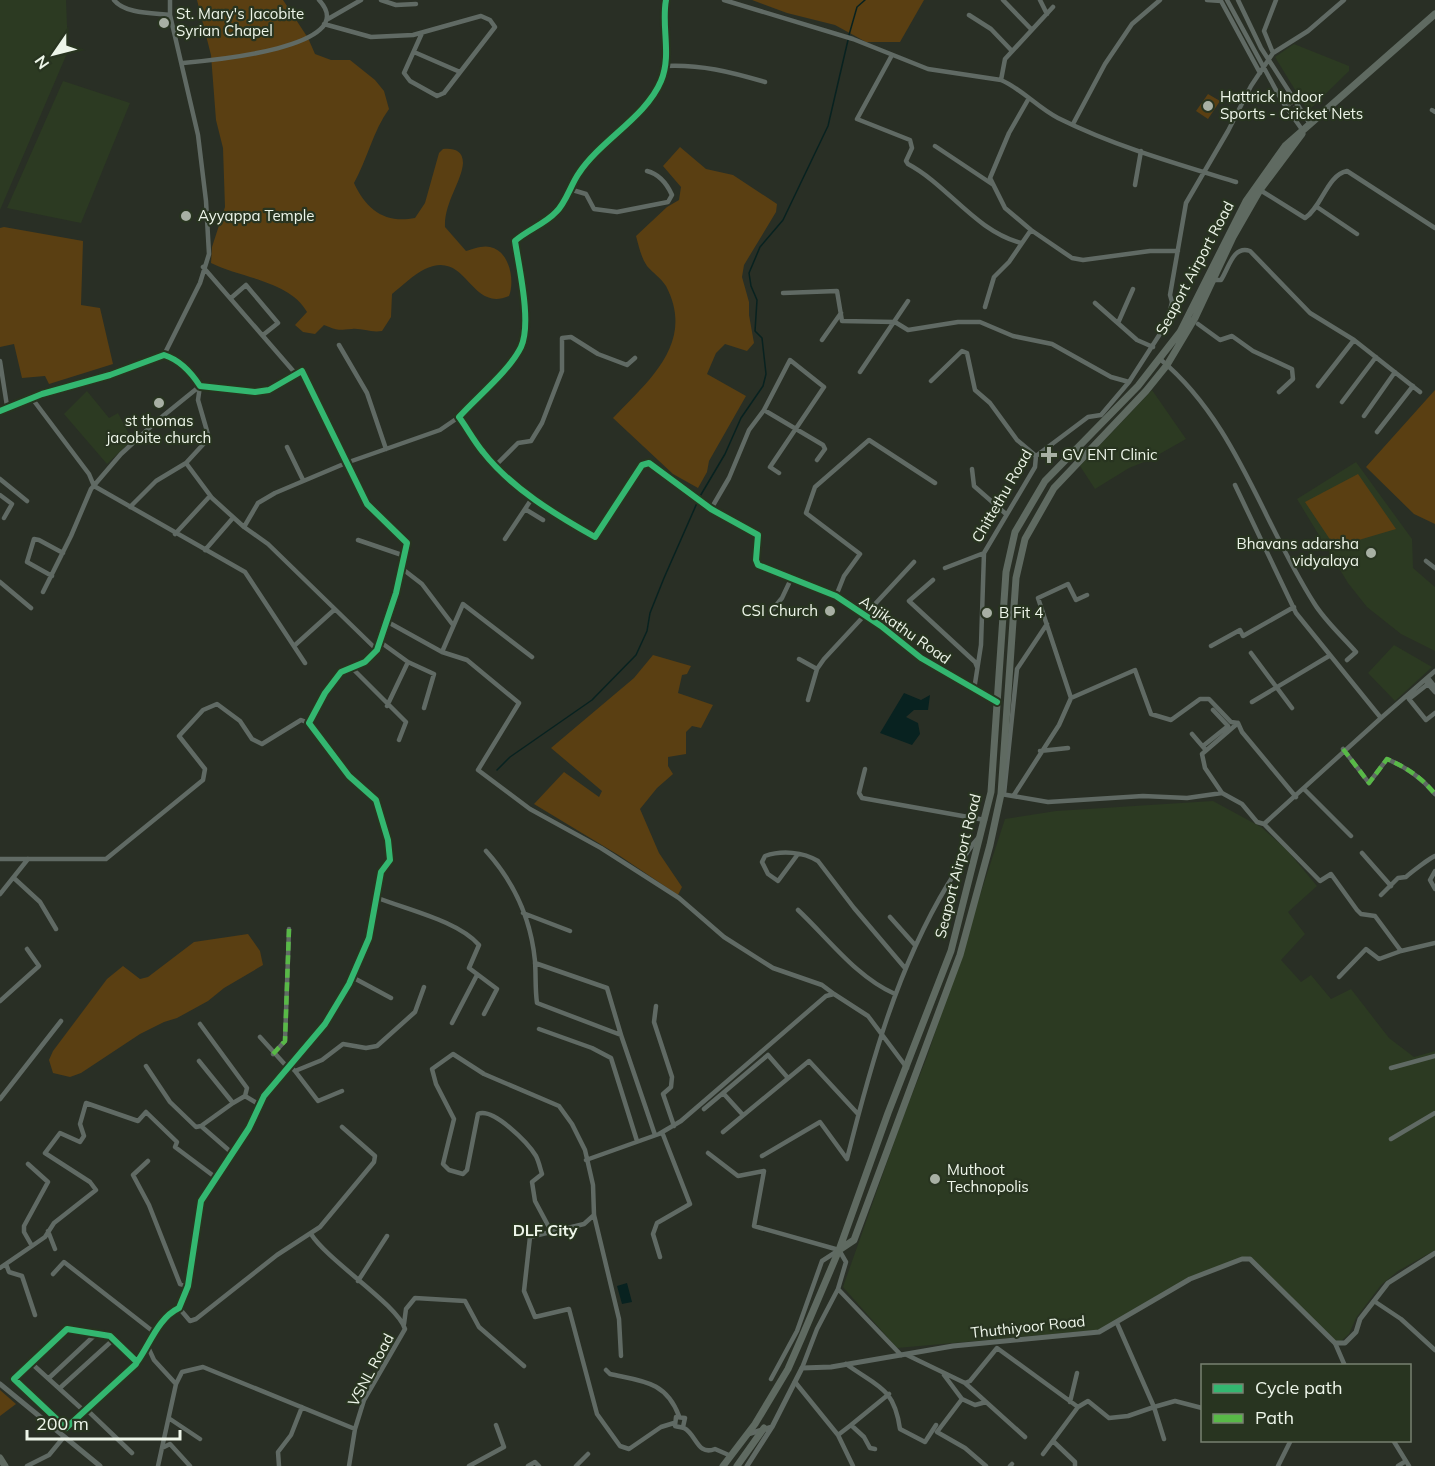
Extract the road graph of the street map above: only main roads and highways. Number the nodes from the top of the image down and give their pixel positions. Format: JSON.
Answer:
{"nodes":[{"id":1,"x":1434,"y":16,"type":"edge"},
{"id":2,"x":1303,"y":131,"type":"junction"},
{"id":3,"x":1257,"y":189,"type":"junction"},
{"id":4,"x":1209,"y":280,"type":"junction"},
{"id":5,"x":1103,"y":417,"type":"junction"},
{"id":6,"x":1111,"y":427,"type":"junction"},
{"id":7,"x":839,"y":1250,"type":"junction"},
{"id":8,"x":768,"y":1427,"type":"road end"},
{"id":9,"x":0,"y":1458,"type":"edge"},
{"id":10,"x":5,"y":1466,"type":"edge"},
{"id":11,"x":723,"y":1466,"type":"edge"},
{"id":12,"x":737,"y":1466,"type":"edge"}],
"edges":[{"from":1,"to":2,"type":"main road"},
{"from":2,"to":3,"type":"main road"},
{"from":2,"to":3,"type":"main road","name":"Seaport Airport Road"},
{"from":3,"to":4,"type":"main road","name":"Seaport Airport Road"},
{"from":4,"to":5,"type":"main road","name":"Seaport Airport Road"},
{"from":4,"to":6,"type":"main road","name":"Seaport Airport Road"},
{"from":5,"to":6,"type":"main road"},
{"from":5,"to":7,"type":"main road","name":"Seaport Airport Road"},
{"from":6,"to":7,"type":"main road","name":"Seaport Airport Road"},
{"from":7,"to":11,"type":"main road","name":"Seaport Airport Road"},
{"from":8,"to":12,"type":"main road"},
{"from":9,"to":10,"type":"main road"}]}
